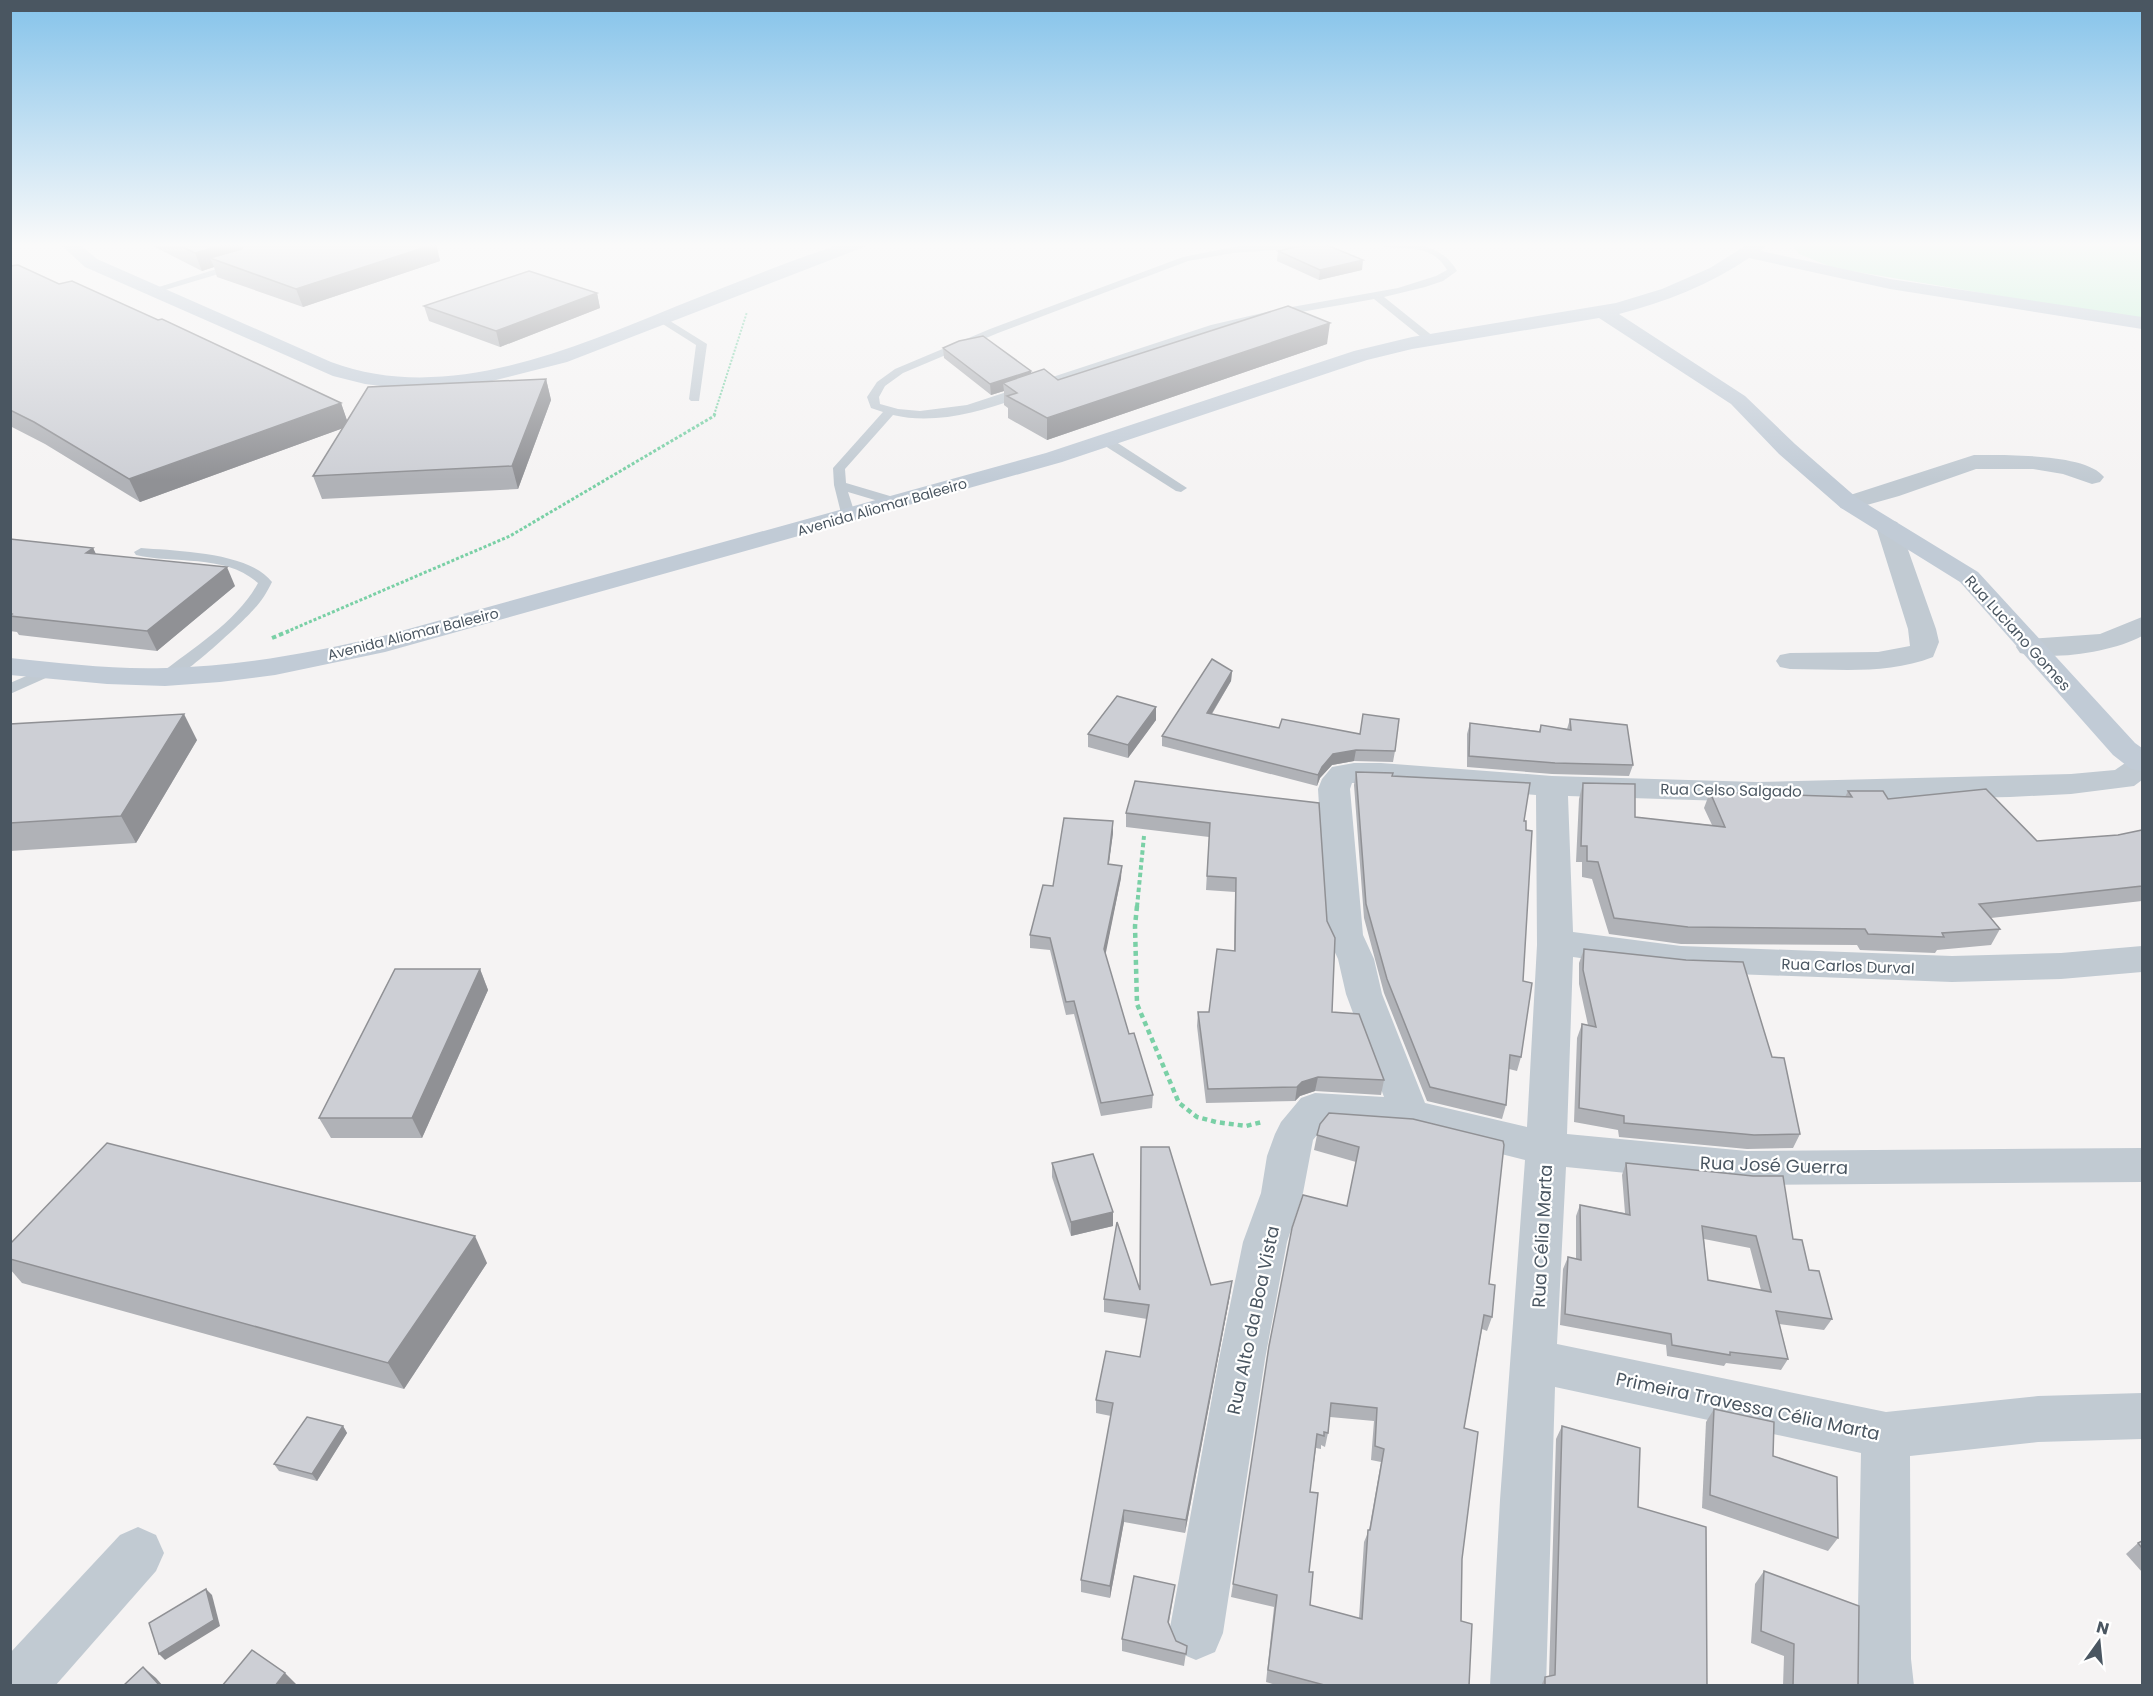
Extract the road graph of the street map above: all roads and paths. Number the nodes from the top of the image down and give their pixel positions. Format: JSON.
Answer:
{"nodes":[{"id":1,"x":223,"y":322,"type":"edge"},
{"id":2,"x":654,"y":322,"type":"edge"},
{"id":3,"x":667,"y":322,"type":"edge"},
{"id":4,"x":743,"y":322,"type":"edge"},
{"id":5,"x":1021,"y":322,"type":"edge"},
{"id":6,"x":1238,"y":322,"type":"edge"},
{"id":7,"x":1409,"y":322,"type":"edge"},
{"id":8,"x":1553,"y":322,"type":"edge"},
{"id":9,"x":1619,"y":322,"type":"edge"},
{"id":10,"x":1430,"y":339,"type":"junction"},
{"id":11,"x":695,"y":399,"type":"dead end"},
{"id":12,"x":889,"y":412,"type":"junction"},
{"id":13,"x":1106,"y":441,"type":"junction"},
{"id":14,"x":2092,"y":477,"type":"dead end"},
{"id":15,"x":840,"y":485,"type":"junction"},
{"id":16,"x":1181,"y":488,"type":"dead end"},
{"id":17,"x":895,"y":502,"type":"junction"},
{"id":18,"x":1849,"y":502,"type":"junction"},
{"id":19,"x":849,"y":517,"type":"junction"},
{"id":20,"x":1888,"y":527,"type":"junction"},
{"id":21,"x":141,"y":552,"type":"dead end"},
{"id":22,"x":2142,"y":624,"type":"edge"},
{"id":23,"x":270,"y":639,"type":"dead end"},
{"id":24,"x":2030,"y":647,"type":"junction"},
{"id":25,"x":1790,"y":661,"type":"dead end"},
{"id":26,"x":10,"y":666,"type":"edge"},
{"id":27,"x":52,"y":670,"type":"junction"},
{"id":28,"x":165,"y":677,"type":"junction"},
{"id":29,"x":10,"y":689,"type":"edge"},
{"id":30,"x":2142,"y":764,"type":"edge"},
{"id":31,"x":1552,"y":786,"type":"junction"},
{"id":32,"x":1144,"y":836,"type":"dead end"},
{"id":33,"x":1555,"y":942,"type":"junction"},
{"id":34,"x":2142,"y":959,"type":"edge"},
{"id":35,"x":1315,"y":1109,"type":"junction"},
{"id":36,"x":1410,"y":1115,"type":"junction"},
{"id":37,"x":1547,"y":1149,"type":"junction"},
{"id":38,"x":2142,"y":1165,"type":"edge"},
{"id":39,"x":1534,"y":1361,"type":"junction"},
{"id":40,"x":2142,"y":1416,"type":"edge"},
{"id":41,"x":1886,"y":1435,"type":"junction"},
{"id":42,"x":138,"y":1553,"type":"dead end"},
{"id":43,"x":1196,"y":1633,"type":"dead end"},
{"id":44,"x":18,"y":1686,"type":"edge"},
{"id":45,"x":1518,"y":1686,"type":"edge"},
{"id":46,"x":1886,"y":1686,"type":"edge"}],
"edges":[{"from":1,"to":2,"type":"main road"},
{"from":3,"to":11,"type":"lane"},
{"from":4,"to":23,"type":"path"},
{"from":5,"to":12,"type":"lane"},
{"from":6,"to":12,"type":"lane"},
{"from":7,"to":10,"type":"lane"},
{"from":8,"to":10,"type":"main road","name":"Avenida Aliomar Baleeiro"},
{"from":9,"to":18,"type":"main road","name":"Rua Luciano Gomes"},
{"from":10,"to":13,"type":"main road","name":"Avenida Aliomar Baleeiro"},
{"from":12,"to":15,"type":"lane"},
{"from":13,"to":16,"type":"lane"},
{"from":13,"to":17,"type":"main road","name":"Avenida Aliomar Baleeiro"},
{"from":14,"to":18,"type":"street"},
{"from":15,"to":17,"type":"lane"},
{"from":15,"to":19,"type":"lane"},
{"from":17,"to":19,"type":"main road","name":"Avenida Aliomar Baleeiro"},
{"from":18,"to":20,"type":"main road","name":"Rua Luciano Gomes"},
{"from":19,"to":28,"type":"main road","name":"Avenida Aliomar Baleeiro"},
{"from":20,"to":24,"type":"main road","name":"Rua Luciano Gomes"},
{"from":20,"to":25,"type":"street"},
{"from":21,"to":28,"type":"lane"},
{"from":22,"to":24,"type":"street"},
{"from":24,"to":30,"type":"main road","name":"Rua Luciano Gomes"},
{"from":26,"to":27,"type":"main road","name":"Avenida Aliomar Baleeiro"},
{"from":27,"to":28,"type":"main road","name":"Avenida Aliomar Baleeiro"},
{"from":27,"to":29,"type":"lane"},
{"from":30,"to":31,"type":"street","name":"Rua Celso Salgado"},
{"from":31,"to":33,"type":"street","name":"Rua Célia Marta"},
{"from":31,"to":36,"type":"street","name":"Rua Celso Salgado"},
{"from":32,"to":35,"type":"path"},
{"from":33,"to":34,"type":"street","name":"Rua Carlos Durval"},
{"from":33,"to":37,"type":"street","name":"Rua Célia Marta"},
{"from":35,"to":36,"type":"street"},
{"from":35,"to":43,"type":"street","name":"Rua Alto da Boa Vista"},
{"from":36,"to":37,"type":"street","name":"Rua José Guerra"},
{"from":37,"to":38,"type":"street","name":"Rua José Guerra"},
{"from":37,"to":39,"type":"street","name":"Rua Célia Marta"},
{"from":39,"to":41,"type":"street","name":"Primeira Travessa Célia Marta"},
{"from":39,"to":45,"type":"street","name":"Rua Célia Marta"},
{"from":40,"to":41,"type":"street","name":"Primeira Travessa Célia Marta"},
{"from":41,"to":46,"type":"street"},
{"from":42,"to":44,"type":"street"}]}
